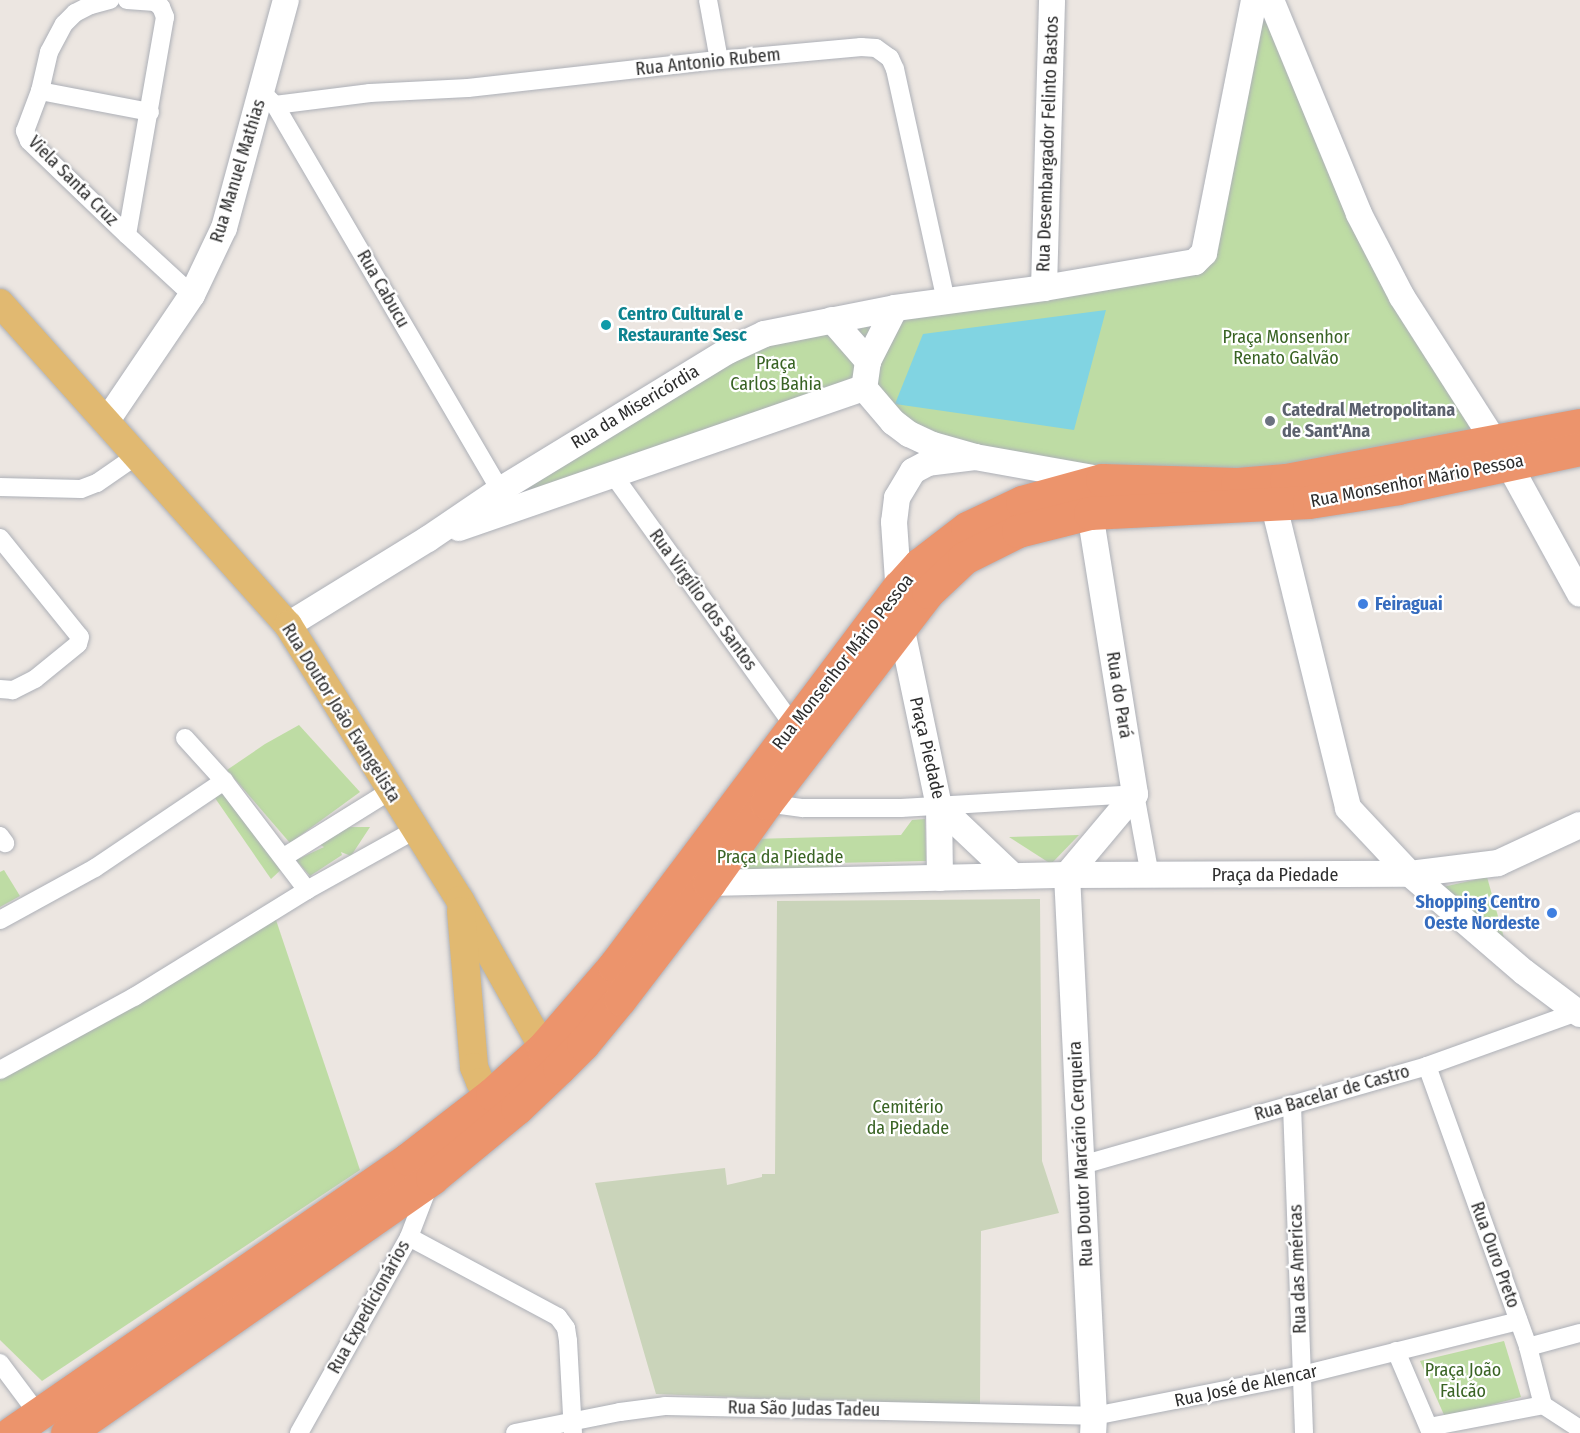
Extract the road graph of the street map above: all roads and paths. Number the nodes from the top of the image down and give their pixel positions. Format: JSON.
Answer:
{"nodes":[{"id":1,"x":110,"y":0,"type":"edge"},
{"id":2,"x":127,"y":0,"type":"edge"},
{"id":3,"x":286,"y":0,"type":"edge"},
{"id":4,"x":708,"y":0,"type":"edge"},
{"id":5,"x":1052,"y":0,"type":"edge"},
{"id":6,"x":1254,"y":0,"type":"edge"},
{"id":7,"x":1271,"y":0,"type":"edge"},
{"id":8,"x":719,"y":60,"type":"junction"},
{"id":9,"x":40,"y":91,"type":"junction"},
{"id":10,"x":268,"y":98,"type":"junction"},
{"id":11,"x":150,"y":112,"type":"junction"},
{"id":12,"x":127,"y":235,"type":"junction"},
{"id":13,"x":1044,"y":288,"type":"junction"},
{"id":14,"x":192,"y":295,"type":"junction"},
{"id":15,"x":945,"y":300,"type":"junction"},
{"id":16,"x":0,"y":303,"type":"edge"},
{"id":17,"x":895,"y":308,"type":"junction"},
{"id":18,"x":832,"y":320,"type":"junction"},
{"id":19,"x":868,"y":361,"type":"junction"},
{"id":20,"x":864,"y":388,"type":"junction"},
{"id":21,"x":106,"y":422,"type":"junction"},
{"id":22,"x":1580,"y":425,"type":"edge"},
{"id":23,"x":1580,"y":449,"type":"edge"},
{"id":24,"x":1500,"y":452,"type":"junction"},
{"id":25,"x":136,"y":456,"type":"junction"},
{"id":26,"x":975,"y":457,"type":"junction"},
{"id":27,"x":614,"y":476,"type":"junction"},
{"id":28,"x":1102,"y":480,"type":"junction"},
{"id":29,"x":0,"y":487,"type":"edge"},
{"id":30,"x":500,"y":490,"type":"junction"},
{"id":31,"x":1274,"y":506,"type":"junction"},
{"id":32,"x":1090,"y":513,"type":"junction"},
{"id":33,"x":0,"y":538,"type":"edge"},
{"id":34,"x":428,"y":539,"type":"junction"},
{"id":35,"x":900,"y":586,"type":"junction"},
{"id":36,"x":1580,"y":594,"type":"edge"},
{"id":37,"x":288,"y":625,"type":"junction"},
{"id":38,"x":901,"y":626,"type":"junction"},
{"id":39,"x":0,"y":689,"type":"edge"},
{"id":40,"x":793,"y":725,"type":"junction"},
{"id":41,"x":185,"y":738,"type":"dead end"},
{"id":42,"x":224,"y":781,"type":"junction"},
{"id":43,"x":390,"y":791,"type":"junction"},
{"id":44,"x":1135,"y":794,"type":"junction"},
{"id":45,"x":766,"y":803,"type":"junction"},
{"id":46,"x":939,"y":806,"type":"junction"},
{"id":47,"x":1580,"y":825,"type":"edge"},
{"id":48,"x":415,"y":830,"type":"junction"},
{"id":49,"x":284,"y":857,"type":"junction"},
{"id":50,"x":1410,"y":874,"type":"junction"},
{"id":51,"x":1067,"y":875,"type":"junction"},
{"id":52,"x":1013,"y":876,"type":"junction"},
{"id":53,"x":1150,"y":876,"type":"junction"},
{"id":54,"x":940,"y":878,"type":"junction"},
{"id":55,"x":709,"y":883,"type":"junction"},
{"id":56,"x":307,"y":890,"type":"junction"},
{"id":57,"x":460,"y":900,"type":"junction"},
{"id":58,"x":0,"y":920,"type":"edge"},
{"id":59,"x":1579,"y":1013,"type":"edge"},
{"id":60,"x":551,"y":1058,"type":"junction"},
{"id":61,"x":1426,"y":1066,"type":"junction"},
{"id":62,"x":0,"y":1070,"type":"edge"},
{"id":63,"x":504,"y":1101,"type":"junction"},
{"id":64,"x":1292,"y":1105,"type":"junction"},
{"id":65,"x":1082,"y":1165,"type":"junction"},
{"id":66,"x":432,"y":1178,"type":"junction"},
{"id":67,"x":409,"y":1237,"type":"junction"},
{"id":68,"x":1518,"y":1321,"type":"junction"},
{"id":69,"x":1580,"y":1333,"type":"edge"},
{"id":70,"x":1528,"y":1347,"type":"junction"},
{"id":71,"x":1396,"y":1351,"type":"junction"},
{"id":72,"x":0,"y":1363,"type":"edge"},
{"id":73,"x":1302,"y":1375,"type":"junction"},
{"id":74,"x":1543,"y":1405,"type":"junction"},
{"id":75,"x":38,"y":1414,"type":"junction"},
{"id":76,"x":1094,"y":1425,"type":"edge"},
{"id":77,"x":572,"y":1427,"type":"edge"},
{"id":78,"x":1580,"y":1429,"type":"edge"},
{"id":79,"x":1430,"y":1430,"type":"edge"},
{"id":80,"x":11,"y":1433,"type":"edge"},
{"id":81,"x":67,"y":1433,"type":"edge"},
{"id":82,"x":299,"y":1433,"type":"edge"},
{"id":83,"x":515,"y":1433,"type":"edge"},
{"id":84,"x":1304,"y":1433,"type":"edge"}],
"edges":[{"from":1,"to":9,"type":"street","name":"Viela Santa Cruz"},
{"from":2,"to":11,"type":"street","name":"Viela Santa Cruz"},
{"from":3,"to":10,"type":"street","name":"Rua Manuel Mathias"},
{"from":4,"to":8,"type":"street"},
{"from":5,"to":13,"type":"street","name":"Rua Desembargador Felinto Bastos"},
{"from":6,"to":13,"type":"street"},
{"from":7,"to":24,"type":"street"},
{"from":8,"to":10,"type":"street","name":"Rua Antonio Rubem"},
{"from":8,"to":15,"type":"street","name":"Rua Antonio Rubem"},
{"from":9,"to":11,"type":"street"},
{"from":9,"to":12,"type":"street","name":"Viela Santa Cruz"},
{"from":10,"to":14,"type":"street","name":"Rua Manuel Mathias"},
{"from":10,"to":30,"type":"street","name":"Rua Cabucu"},
{"from":11,"to":12,"type":"street","name":"Viela Santa Cruz"},
{"from":12,"to":14,"type":"street","name":"Viela Santa Cruz"},
{"from":13,"to":15,"type":"street"},
{"from":14,"to":21,"type":"street","name":"Rua Manuel Mathias"},
{"from":15,"to":17,"type":"street"},
{"from":16,"to":21,"type":"main road","name":"Rua Doutor João Evangelista"},
{"from":17,"to":18,"type":"street","name":"Rua da Misericórdia"},
{"from":17,"to":19,"type":"street"},
{"from":18,"to":19,"type":"street"},
{"from":18,"to":30,"type":"street","name":"Rua da Misericórdia"},
{"from":19,"to":20,"type":"street"},
{"from":20,"to":26,"type":"street"},
{"from":20,"to":27,"type":"street","name":"Rua da Misericórdia"},
{"from":21,"to":25,"type":"main road","name":"Rua Doutor João Evangelista"},
{"from":22,"to":24,"type":"highway","name":"Rua Monsenhor Mário Pessoa"},
{"from":23,"to":24,"type":"highway","name":"Rua Monsenhor Mário Pessoa"},
{"from":24,"to":28,"type":"highway","name":"Rua Monsenhor Mário Pessoa"},
{"from":24,"to":31,"type":"highway","name":"Rua Monsenhor Mário Pessoa"},
{"from":24,"to":36,"type":"street"},
{"from":25,"to":29,"type":"street"},
{"from":25,"to":37,"type":"main road","name":"Rua Doutor João Evangelista"},
{"from":26,"to":28,"type":"street"},
{"from":26,"to":35,"type":"street"},
{"from":27,"to":34,"type":"street","name":"Rua da Misericórdia"},
{"from":27,"to":40,"type":"street","name":"Rua Virgílio dos Santos"},
{"from":28,"to":35,"type":"highway","name":"Rua Monsenhor Mário Pessoa"},
{"from":30,"to":34,"type":"street","name":"Rua da Misericórdia"},
{"from":31,"to":32,"type":"highway","name":"Rua Monsenhor Mário Pessoa"},
{"from":31,"to":50,"type":"street"},
{"from":32,"to":38,"type":"highway","name":"Rua Monsenhor Mário Pessoa"},
{"from":32,"to":44,"type":"street","name":"Rua do Pará"},
{"from":33,"to":39,"type":"street"},
{"from":34,"to":37,"type":"street","name":"Rua da Misericórdia"},
{"from":35,"to":38,"type":"street"},
{"from":35,"to":40,"type":"highway","name":"Rua Monsenhor Mário Pessoa"},
{"from":37,"to":43,"type":"main road","name":"Rua Doutor João Evangelista"},
{"from":38,"to":45,"type":"highway","name":"Rua Monsenhor Mário Pessoa"},
{"from":38,"to":46,"type":"street","name":"Praça Piedade"},
{"from":40,"to":60,"type":"highway","name":"Rua Monsenhor Mário Pessoa"},
{"from":41,"to":42,"type":"street"},
{"from":42,"to":49,"type":"street"},
{"from":42,"to":58,"type":"street"},
{"from":43,"to":48,"type":"main road","name":"Rua Doutor João Evangelista"},
{"from":43,"to":49,"type":"street"},
{"from":44,"to":46,"type":"street"},
{"from":44,"to":51,"type":"street"},
{"from":44,"to":53,"type":"street","name":"Rua do Pará"},
{"from":45,"to":46,"type":"street"},
{"from":45,"to":55,"type":"highway","name":"Rua Monsenhor Mário Pessoa"},
{"from":46,"to":52,"type":"street","name":"Praça Piedade"},
{"from":46,"to":54,"type":"street"},
{"from":47,"to":50,"type":"street","name":"Praça da Piedade"},
{"from":48,"to":56,"type":"street"},
{"from":48,"to":57,"type":"main road","name":"Rua Doutor João Evangelista"},
{"from":49,"to":56,"type":"street"},
{"from":50,"to":53,"type":"street","name":"Praça da Piedade"},
{"from":50,"to":59,"type":"street"},
{"from":51,"to":52,"type":"street","name":"Praça da Piedade"},
{"from":51,"to":53,"type":"street","name":"Praça da Piedade"},
{"from":51,"to":65,"type":"street","name":"Rua Doutor Marcário Cerqueira"},
{"from":52,"to":54,"type":"street","name":"Praça da Piedade"},
{"from":54,"to":55,"type":"street","name":"Praça da Piedade"},
{"from":55,"to":60,"type":"highway","name":"Rua Monsenhor Mário Pessoa"},
{"from":56,"to":62,"type":"street"},
{"from":57,"to":60,"type":"main road","name":"Rua Doutor João Evangelista"},
{"from":57,"to":63,"type":"main road"},
{"from":59,"to":61,"type":"street","name":"Rua Bacelar de Castro"},
{"from":60,"to":63,"type":"highway","name":"Rua Monsenhor Mário Pessoa"},
{"from":61,"to":64,"type":"street","name":"Rua Bacelar de Castro"},
{"from":61,"to":68,"type":"street","name":"Rua Ouro Preto"},
{"from":63,"to":66,"type":"highway"},
{"from":63,"to":75,"type":"highway"},
{"from":64,"to":65,"type":"street","name":"Rua Bacelar de Castro"},
{"from":64,"to":73,"type":"street","name":"Rua das Américas"},
{"from":65,"to":76,"type":"street","name":"Rua Doutor Marcário Cerqueira"},
{"from":66,"to":67,"type":"street","name":"Rua Expedicionários"},
{"from":66,"to":81,"type":"highway"},
{"from":67,"to":77,"type":"street"},
{"from":67,"to":82,"type":"street","name":"Rua Expedicionários"},
{"from":68,"to":70,"type":"street","name":"Rua Ouro Preto"},
{"from":68,"to":71,"type":"street"},
{"from":69,"to":70,"type":"street"},
{"from":70,"to":74,"type":"street","name":"Rua Ouro Preto"},
{"from":71,"to":73,"type":"street","name":"Rua José de Alencar"},
{"from":71,"to":79,"type":"street"},
{"from":72,"to":75,"type":"street"},
{"from":73,"to":76,"type":"street","name":"Rua José de Alencar"},
{"from":73,"to":84,"type":"street","name":"Rua das Américas"},
{"from":74,"to":78,"type":"street"},
{"from":74,"to":79,"type":"street"},
{"from":75,"to":80,"type":"highway"},
{"from":76,"to":77,"type":"street","name":"Rua São Judas Tadeu"},
{"from":77,"to":83,"type":"street","name":"Rua São Judas Tadeu"}]}
